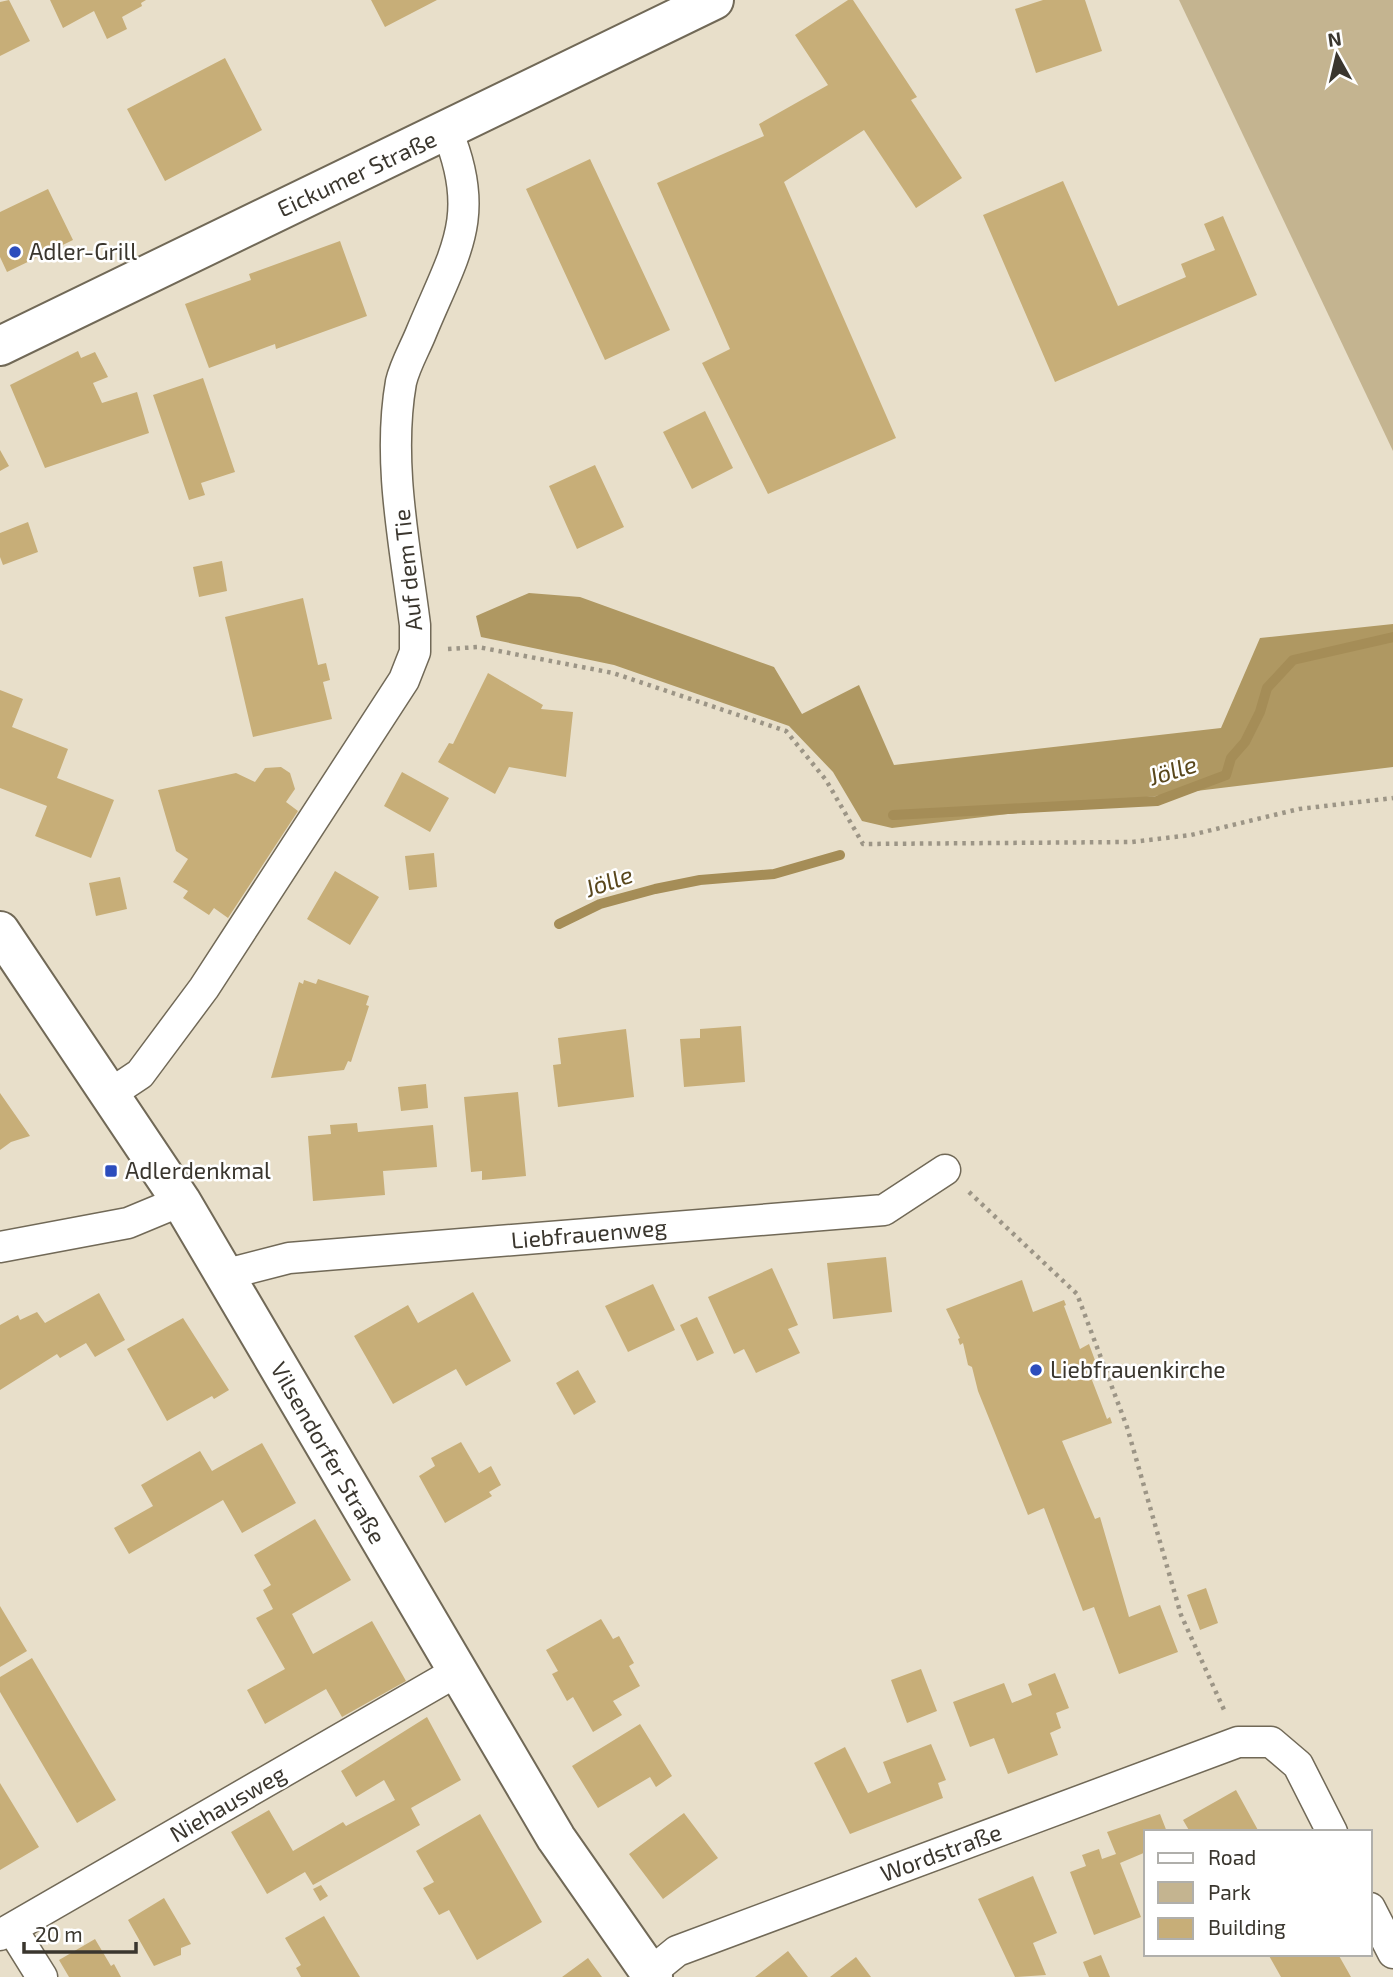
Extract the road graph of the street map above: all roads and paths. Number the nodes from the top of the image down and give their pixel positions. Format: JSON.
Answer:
{"nodes":[{"id":1,"x":704,"y":2,"type":"edge"},
{"id":2,"x":447,"y":131,"type":"junction"},
{"id":3,"x":0,"y":346,"type":"edge"},
{"id":4,"x":415,"y":652,"type":"junction"},
{"id":5,"x":1393,"y":798,"type":"edge"},
{"id":6,"x":0,"y":931,"type":"edge"},
{"id":7,"x":110,"y":1094,"type":"junction"},
{"id":8,"x":946,"y":1170,"type":"joint"},
{"id":9,"x":181,"y":1200,"type":"junction"},
{"id":10,"x":0,"y":1247,"type":"edge"},
{"id":11,"x":223,"y":1275,"type":"junction"},
{"id":12,"x":456,"y":1672,"type":"junction"},
{"id":13,"x":1238,"y":1742,"type":"junction"},
{"id":14,"x":1331,"y":1830,"type":"edge"},
{"id":15,"x":1372,"y":1912,"type":"edge"},
{"id":16,"x":6,"y":1932,"type":"edge"},
{"id":17,"x":1393,"y":1953,"type":"edge"},
{"id":18,"x":651,"y":1975,"type":"edge"},
{"id":19,"x":42,"y":1977,"type":"edge"}],
"edges":[{"from":1,"to":2,"type":"main road","name":"Eickumer Straße"},
{"from":2,"to":3,"type":"main road","name":"Eickumer Straße"},
{"from":2,"to":4,"type":"street","name":"Auf dem Tie"},
{"from":4,"to":5,"type":"path"},
{"from":4,"to":7,"type":"street","name":"Auf dem Tie"},
{"from":6,"to":7,"type":"main road","name":"Vilsendorfer Straße"},
{"from":7,"to":9,"type":"main road","name":"Vilsendorfer Straße"},
{"from":8,"to":11,"type":"street","name":"Liebfrauenweg"},
{"from":8,"to":13,"type":"path"},
{"from":9,"to":10,"type":"street"},
{"from":9,"to":11,"type":"main road","name":"Vilsendorfer Straße"},
{"from":11,"to":12,"type":"main road","name":"Vilsendorfer Straße"},
{"from":12,"to":16,"type":"street","name":"Niehausweg"},
{"from":12,"to":18,"type":"main road","name":"Vilsendorfer Straße"},
{"from":13,"to":14,"type":"street"},
{"from":13,"to":18,"type":"street","name":"Wordstraße"},
{"from":15,"to":17,"type":"street"},
{"from":16,"to":19,"type":"street"}]}
